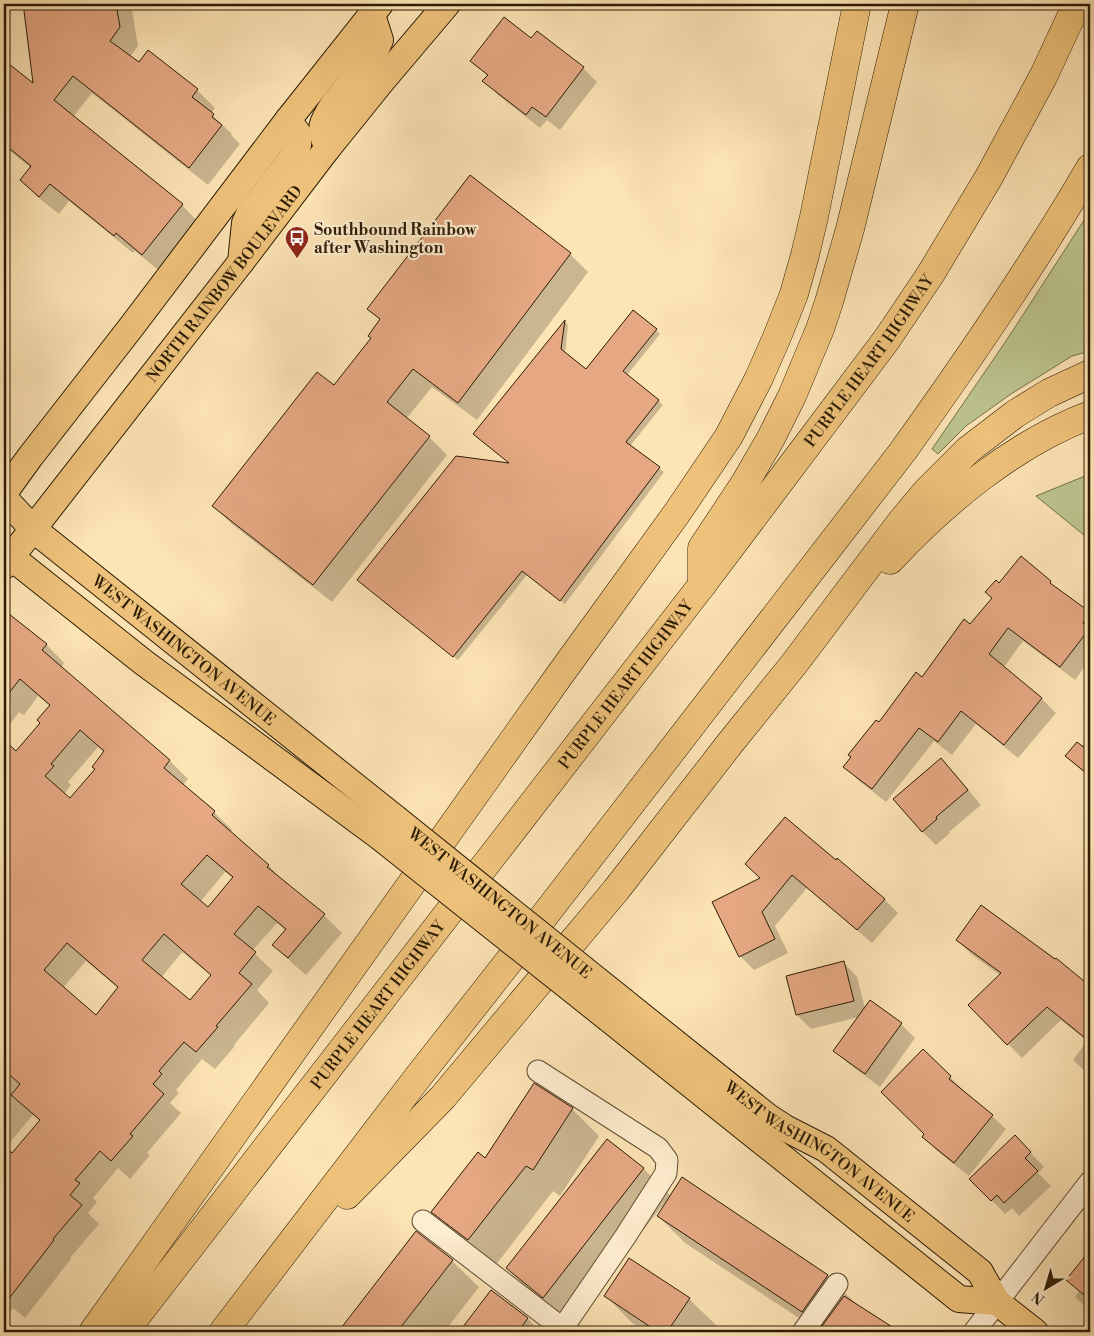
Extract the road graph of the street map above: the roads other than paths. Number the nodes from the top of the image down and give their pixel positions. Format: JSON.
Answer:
{"nodes":[{"id":1,"x":447,"y":4,"type":"edge"},
{"id":2,"x":848,"y":4,"type":"edge"},
{"id":3,"x":857,"y":4,"type":"edge"},
{"id":4,"x":905,"y":4,"type":"edge"},
{"id":5,"x":1077,"y":4,"type":"edge"},
{"id":6,"x":376,"y":9,"type":"edge"},
{"id":7,"x":845,"y":62,"type":"junction"},
{"id":8,"x":288,"y":120,"type":"junction"},
{"id":9,"x":327,"y":149,"type":"junction"},
{"id":10,"x":1090,"y":168,"type":"edge"},
{"id":11,"x":241,"y":262,"type":"junction"},
{"id":12,"x":1090,"y":374,"type":"edge"},
{"id":13,"x":1090,"y":415,"type":"edge"},
{"id":14,"x":4,"y":493,"type":"edge"},
{"id":15,"x":4,"y":498,"type":"edge"},
{"id":16,"x":33,"y":529,"type":"junction"},
{"id":17,"x":6,"y":558,"type":"edge"},
{"id":18,"x":702,"y":585,"type":"junction"},
{"id":19,"x":794,"y":664,"type":"junction"},
{"id":20,"x":388,"y":827,"type":"junction"},
{"id":21,"x":616,"y":1010,"type":"junction"},
{"id":22,"x":538,"y":1071,"type":"dead end"},
{"id":23,"x":1090,"y":1182,"type":"edge"},
{"id":24,"x":423,"y":1221,"type":"dead end"},
{"id":25,"x":263,"y":1281,"type":"junction"},
{"id":26,"x":837,"y":1284,"type":"dead end"},
{"id":27,"x":997,"y":1302,"type":"junction"},
{"id":28,"x":563,"y":1331,"type":"edge"},
{"id":29,"x":93,"y":1332,"type":"edge"},
{"id":30,"x":124,"y":1332,"type":"edge"},
{"id":31,"x":223,"y":1332,"type":"edge"},
{"id":32,"x":803,"y":1332,"type":"edge"},
{"id":33,"x":974,"y":1332,"type":"edge"},
{"id":34,"x":1035,"y":1332,"type":"edge"}],
"edges":[{"from":1,"to":9,"type":"main road","name":"NORTH RAINBOW BOULEVARD"},
{"from":2,"to":7,"type":"highway"},
{"from":3,"to":7,"type":"highway"},
{"from":4,"to":18,"type":"highway"},
{"from":5,"to":18,"type":"highway","name":"PURPLE HEART HIGHWAY"},
{"from":6,"to":8,"type":"main road"},
{"from":6,"to":9,"type":"main road"},
{"from":7,"to":29,"type":"highway"},
{"from":8,"to":11,"type":"main road"},
{"from":8,"to":14,"type":"main road"},
{"from":9,"to":11,"type":"main road","name":"NORTH RAINBOW BOULEVARD"},
{"from":10,"to":25,"type":"highway"},
{"from":11,"to":16,"type":"main road","name":"NORTH RAINBOW BOULEVARD"},
{"from":12,"to":19,"type":"highway"},
{"from":13,"to":19,"type":"highway"},
{"from":15,"to":16,"type":"main road","name":"WEST WASHINGTON AVENUE"},
{"from":16,"to":17,"type":"main road","name":"NORTH RAINBOW BOULEVARD"},
{"from":16,"to":20,"type":"main road","name":"WEST WASHINGTON AVENUE"},
{"from":17,"to":20,"type":"main road","name":"WEST WASHINGTON AVENUE"},
{"from":18,"to":30,"type":"highway","name":"PURPLE HEART HIGHWAY"},
{"from":19,"to":25,"type":"highway"},
{"from":20,"to":21,"type":"main road","name":"WEST WASHINGTON AVENUE","bridge":true},
{"from":21,"to":27,"type":"main road","name":"WEST WASHINGTON AVENUE"},
{"from":21,"to":27,"type":"main road","name":"WEST WASHINGTON AVENUE"},
{"from":22,"to":28,"type":"street"},
{"from":23,"to":27,"type":"street"},
{"from":24,"to":28,"type":"street"},
{"from":25,"to":31,"type":"highway"},
{"from":26,"to":32,"type":"street"},
{"from":27,"to":33,"type":"street"},
{"from":27,"to":34,"type":"main road","name":"WEST WASHINGTON AVENUE"}]}
